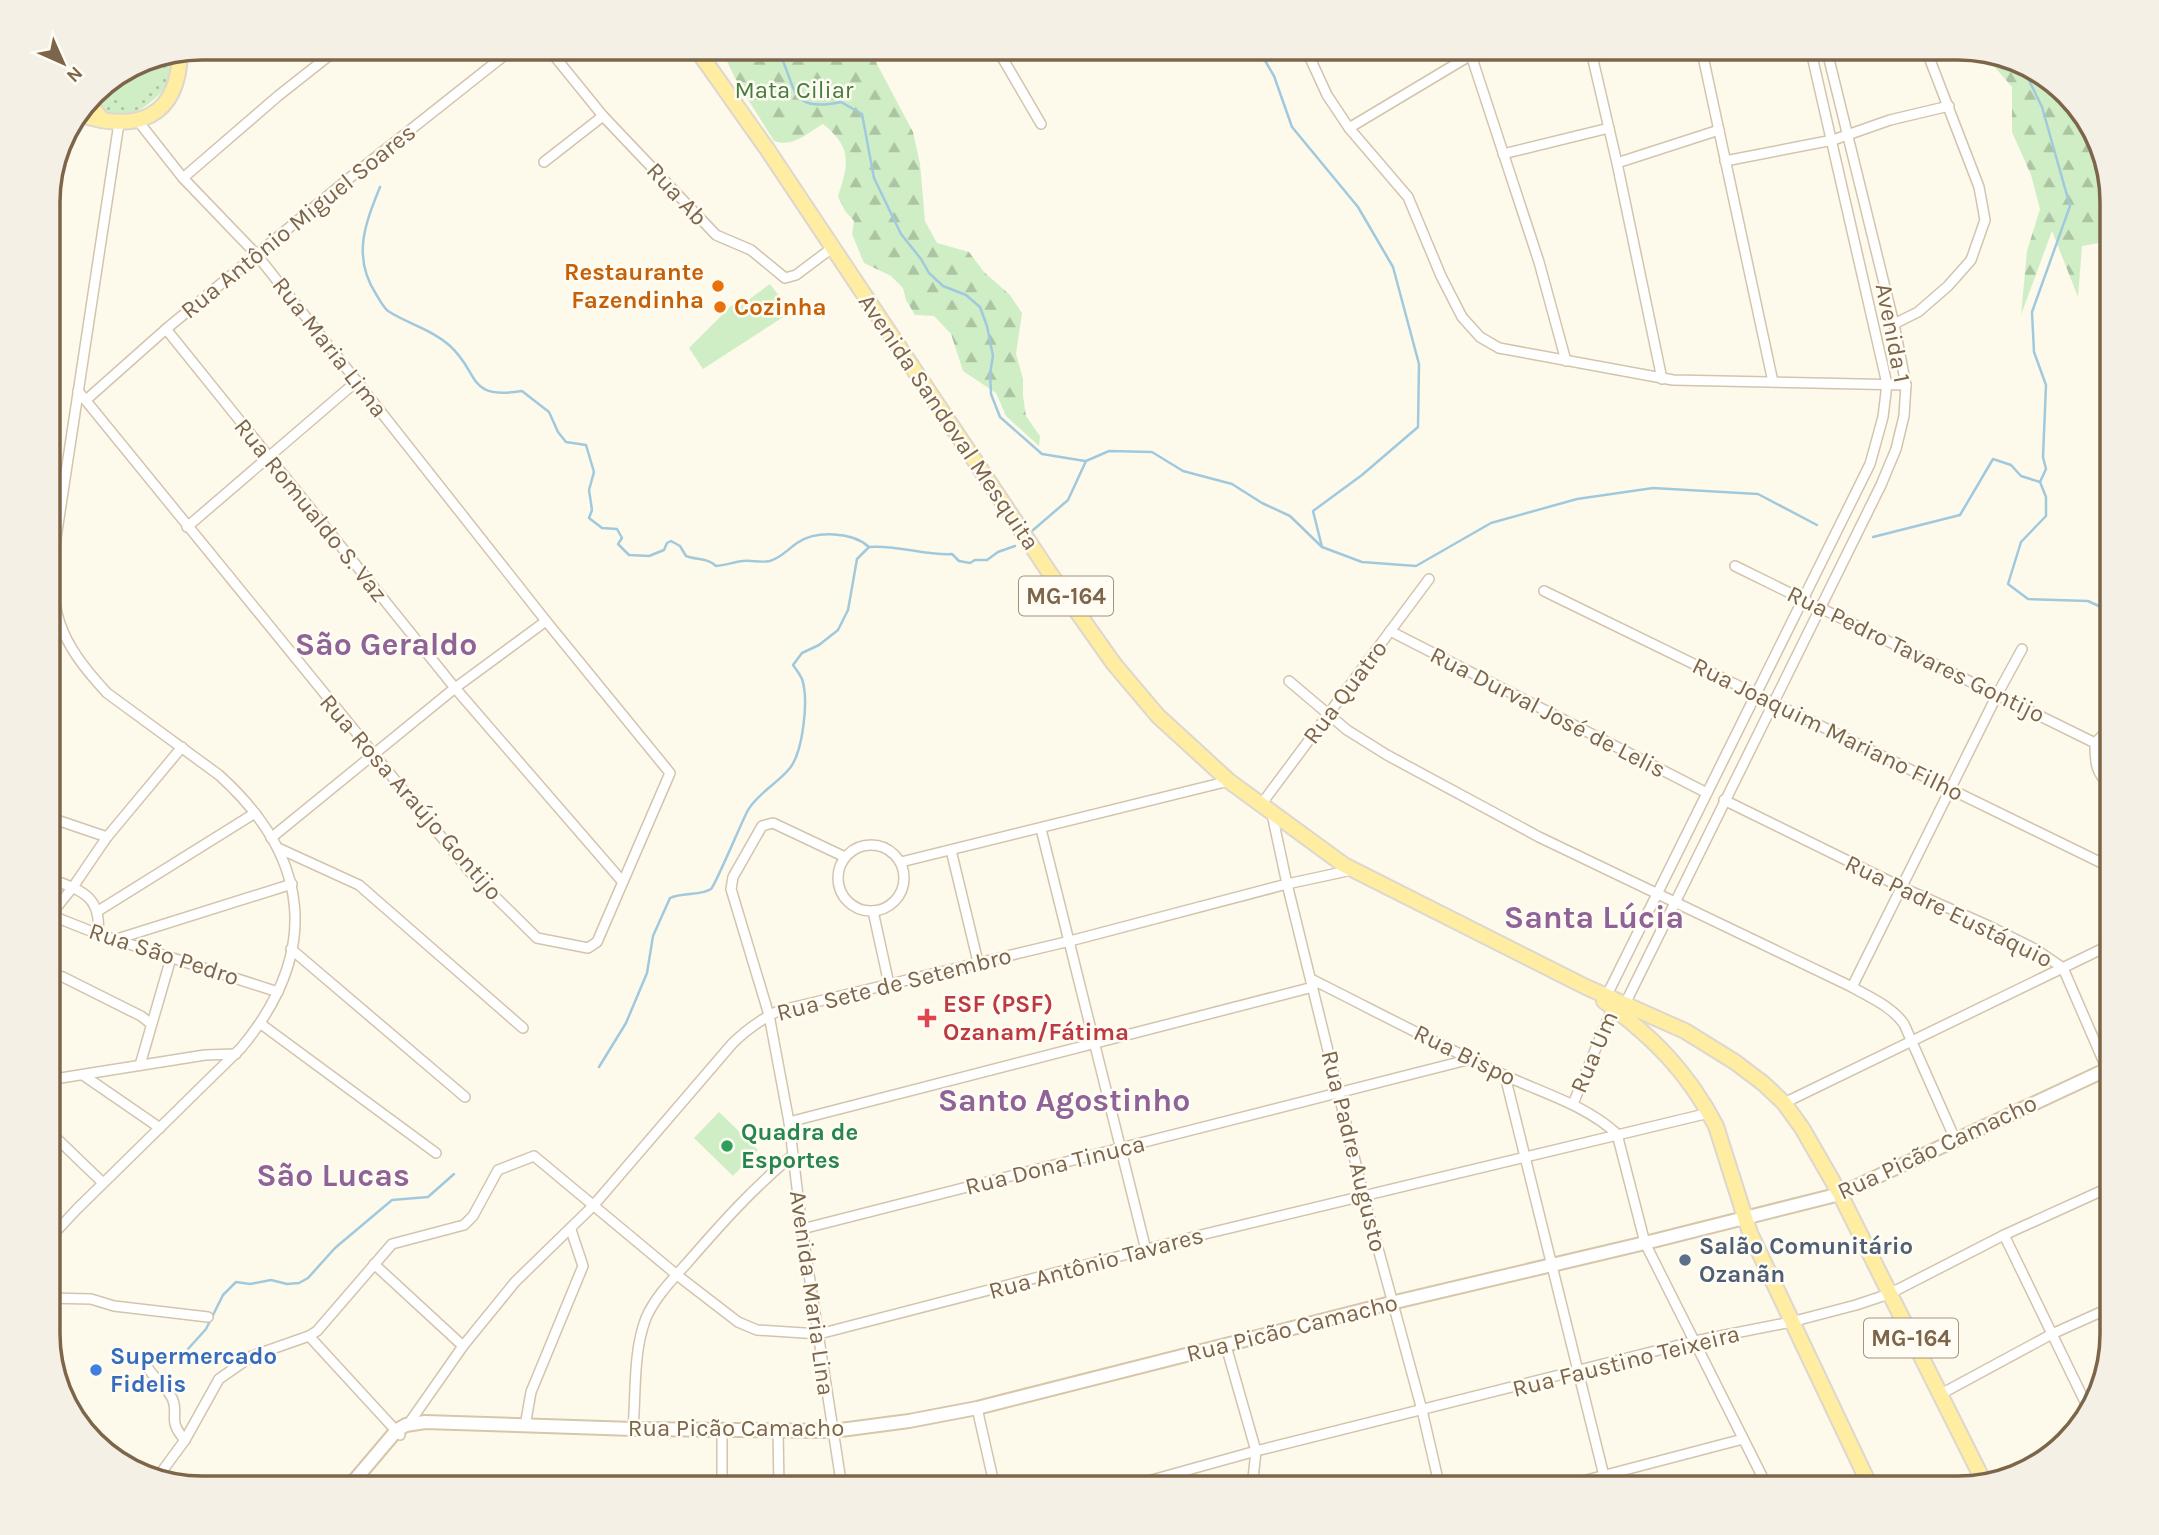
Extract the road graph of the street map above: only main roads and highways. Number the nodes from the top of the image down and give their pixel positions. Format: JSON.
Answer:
{"nodes":[{"id":1,"x":704,"y":60,"type":"edge"},
{"id":2,"x":178,"y":62,"type":"edge"},
{"id":3,"x":94,"y":109,"type":"edge"},
{"id":4,"x":88,"y":116,"type":"edge"},
{"id":5,"x":102,"y":120,"type":"junction"},
{"id":6,"x":1616,"y":1005,"type":"junction"},
{"id":7,"x":1685,"y":1031,"type":"junction"},
{"id":8,"x":1669,"y":1055,"type":"junction"},
{"id":9,"x":1979,"y":1474,"type":"edge"},
{"id":10,"x":1865,"y":1476,"type":"edge"}],
"edges":[{"from":1,"to":6,"type":"main road","name":"Avenida Sandoval Mesquita","number":"MG-164"},
{"from":2,"to":5,"type":"main road"},
{"from":3,"to":5,"type":"main road"},
{"from":4,"to":5,"type":"main road"},
{"from":6,"to":7,"type":"main road","name":"Avenida Sandoval Mesquita"},
{"from":6,"to":8,"type":"main road"},
{"from":7,"to":8,"type":"main road"},
{"from":7,"to":9,"type":"main road","name":"Avenida Sandoval Mesquita","number":"MG-164"},
{"from":8,"to":10,"type":"main road"}]}
